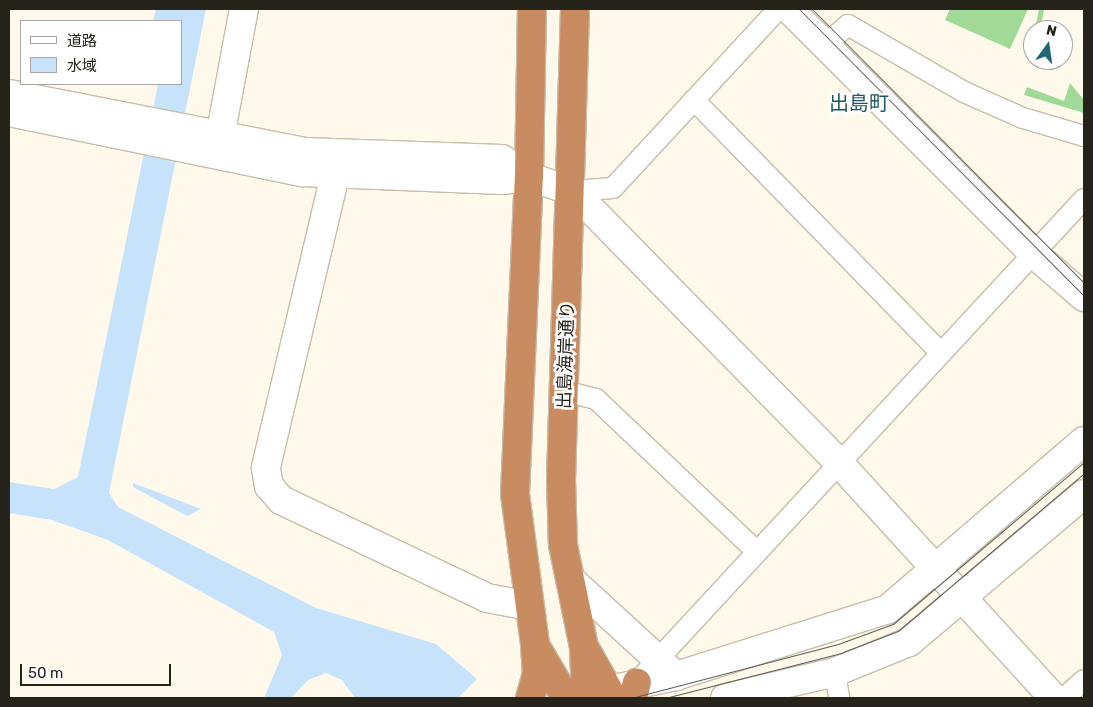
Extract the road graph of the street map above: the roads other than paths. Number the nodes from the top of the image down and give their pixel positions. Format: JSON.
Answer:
{"nodes":[{"id":1,"x":244,"y":9,"type":"edge"},
{"id":2,"x":532,"y":9,"type":"edge"},
{"id":3,"x":576,"y":9,"type":"edge"},
{"id":4,"x":778,"y":9,"type":"edge"},
{"id":5,"x":789,"y":9,"type":"edge"},
{"id":6,"x":825,"y":44,"type":"junction"},
{"id":7,"x":9,"y":94,"type":"edge"},
{"id":8,"x":694,"y":100,"type":"junction"},
{"id":9,"x":9,"y":112,"type":"edge"},
{"id":10,"x":131,"y":126,"type":"junction"},
{"id":11,"x":1084,"y":136,"type":"edge"},
{"id":12,"x":218,"y":146,"type":"junction"},
{"id":13,"x":335,"y":175,"type":"junction"},
{"id":14,"x":529,"y":177,"type":"junction"},
{"id":15,"x":573,"y":191,"type":"junction"},
{"id":16,"x":1084,"y":199,"type":"edge"},
{"id":17,"x":1034,"y":254,"type":"junction"},
{"id":18,"x":1084,"y":297,"type":"edge"},
{"id":19,"x":940,"y":352,"type":"junction"},
{"id":20,"x":564,"y":391,"type":"junction"},
{"id":21,"x":1084,"y":441,"type":"edge"},
{"id":22,"x":840,"y":464,"type":"junction"},
{"id":23,"x":1084,"y":494,"type":"edge"},
{"id":24,"x":755,"y":550,"type":"junction"},
{"id":25,"x":938,"y":568,"type":"junction"},
{"id":26,"x":570,"y":579,"type":"junction"},
{"id":27,"x":962,"y":598,"type":"junction"},
{"id":28,"x":529,"y":606,"type":"junction"},
{"id":29,"x":535,"y":644,"type":"junction"},
{"id":30,"x":654,"y":659,"type":"junction"},
{"id":31,"x":835,"y":672,"type":"junction"},
{"id":32,"x":676,"y":676,"type":"junction"},
{"id":33,"x":1084,"y":680,"type":"edge"},
{"id":34,"x":611,"y":694,"type":"edge"},
{"id":35,"x":530,"y":698,"type":"edge"},
{"id":36,"x":566,"y":698,"type":"edge"},
{"id":37,"x":725,"y":698,"type":"edge"},
{"id":38,"x":839,"y":698,"type":"edge"},
{"id":39,"x":1054,"y":698,"type":"edge"},
{"id":40,"x":1064,"y":698,"type":"edge"}],
"edges":[{"from":1,"to":12,"type":"street"},
{"from":2,"to":14,"type":"highway"},
{"from":3,"to":15,"type":"highway","name":"出島海岸通り"},
{"from":4,"to":8,"type":"street"},
{"from":5,"to":6,"type":"street"},
{"from":6,"to":11,"type":"street"},
{"from":6,"to":17,"type":"street"},
{"from":7,"to":10,"type":"street"},
{"from":8,"to":15,"type":"street"},
{"from":8,"to":19,"type":"street"},
{"from":9,"to":10,"type":"street"},
{"from":10,"to":12,"type":"street"},
{"from":12,"to":13,"type":"street"},
{"from":12,"to":14,"type":"street"},
{"from":13,"to":14,"type":"street"},
{"from":13,"to":28,"type":"street"},
{"from":14,"to":15,"type":"street"},
{"from":14,"to":28,"type":"highway"},
{"from":15,"to":20,"type":"highway","name":"出島海岸通り"},
{"from":15,"to":22,"type":"street"},
{"from":16,"to":17,"type":"street"},
{"from":17,"to":18,"type":"street"},
{"from":17,"to":19,"type":"street"},
{"from":19,"to":22,"type":"street"},
{"from":20,"to":24,"type":"street"},
{"from":20,"to":26,"type":"highway","name":"出島海岸通り"},
{"from":21,"to":25,"type":"street"},
{"from":22,"to":24,"type":"street"},
{"from":22,"to":25,"type":"street"},
{"from":23,"to":27,"type":"street"},
{"from":24,"to":30,"type":"street"},
{"from":25,"to":27,"type":"street"},
{"from":25,"to":32,"type":"street"},
{"from":26,"to":30,"type":"street"},
{"from":26,"to":34,"type":"highway","name":"出島海岸通り"},
{"from":27,"to":31,"type":"street"},
{"from":27,"to":39,"type":"street"},
{"from":28,"to":29,"type":"highway"},
{"from":29,"to":35,"type":"highway"},
{"from":29,"to":36,"type":"highway"},
{"from":30,"to":32,"type":"street"},
{"from":30,"to":34,"type":"street"},
{"from":31,"to":37,"type":"street"},
{"from":31,"to":38,"type":"street"},
{"from":32,"to":34,"type":"street"},
{"from":33,"to":40,"type":"street"}]}
